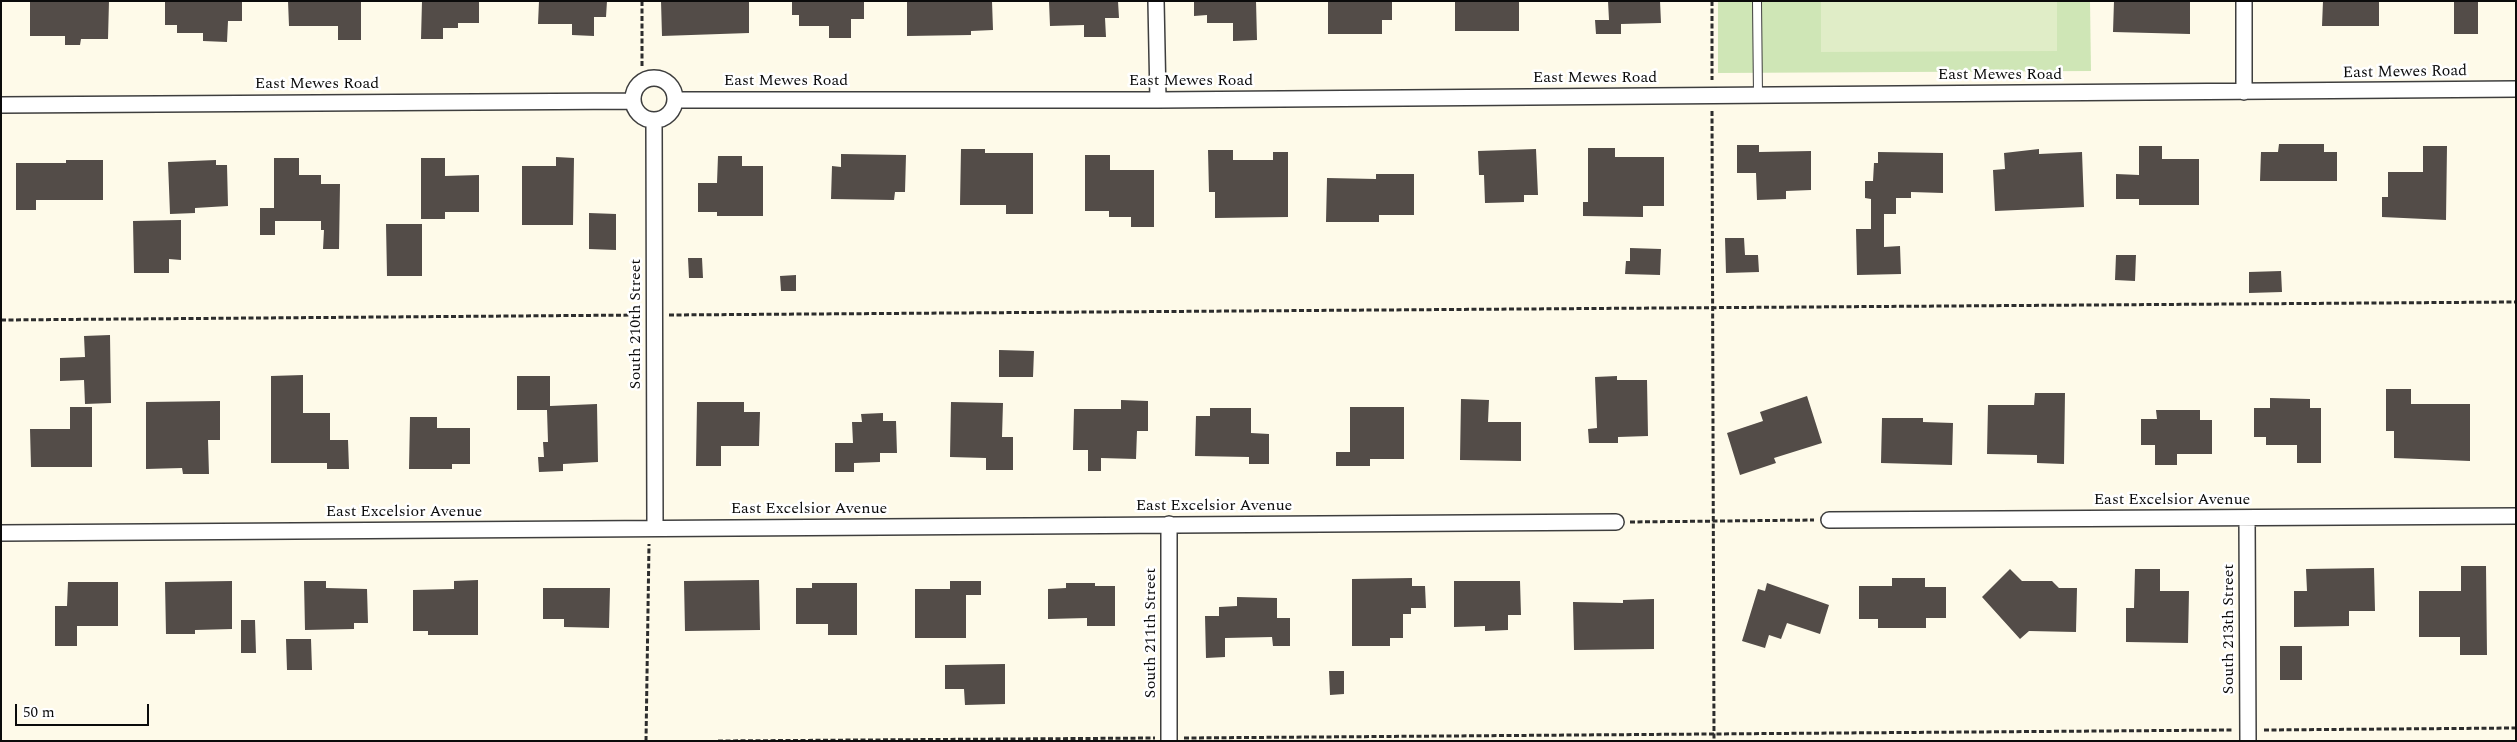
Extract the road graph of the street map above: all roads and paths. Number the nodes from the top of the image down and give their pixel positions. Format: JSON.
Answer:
{"nodes":[{"id":1,"x":642,"y":1,"type":"edge"},
{"id":2,"x":1156,"y":1,"type":"edge"},
{"id":3,"x":1712,"y":1,"type":"edge"},
{"id":4,"x":1757,"y":1,"type":"edge"},
{"id":5,"x":2244,"y":1,"type":"edge"},
{"id":6,"x":642,"y":66,"type":"dead end"},
{"id":7,"x":2516,"y":90,"type":"edge"},
{"id":8,"x":2244,"y":92,"type":"junction"},
{"id":9,"x":1712,"y":96,"type":"junction"},
{"id":10,"x":1758,"y":96,"type":"junction"},
{"id":11,"x":675,"y":100,"type":"junction"},
{"id":12,"x":1158,"y":100,"type":"junction"},
{"id":13,"x":633,"y":101,"type":"junction"},
{"id":14,"x":1,"y":105,"type":"edge"},
{"id":15,"x":654,"y":120,"type":"junction"},
{"id":16,"x":2516,"y":302,"type":"edge"},
{"id":17,"x":1712,"y":308,"type":"junction"},
{"id":18,"x":655,"y":315,"type":"junction"},
{"id":19,"x":1,"y":320,"type":"edge"},
{"id":20,"x":2516,"y":516,"type":"edge"},
{"id":21,"x":2247,"y":518,"type":"junction"},
{"id":22,"x":1829,"y":520,"type":"joint"},
{"id":23,"x":1713,"y":521,"type":"junction"},
{"id":24,"x":1616,"y":522,"type":"joint"},
{"id":25,"x":1169,"y":524,"type":"junction"},
{"id":26,"x":655,"y":528,"type":"junction"},
{"id":27,"x":1,"y":533,"type":"edge"},
{"id":28,"x":2516,"y":728,"type":"edge"},
{"id":29,"x":1714,"y":734,"type":"junction"},
{"id":30,"x":2248,"y":735,"type":"edge"},
{"id":31,"x":1169,"y":739,"type":"edge"},
{"id":32,"x":646,"y":741,"type":"edge"},
{"id":33,"x":718,"y":741,"type":"edge"},
{"id":34,"x":1714,"y":741,"type":"edge"}],
"edges":[{"from":1,"to":6,"type":"path"},
{"from":2,"to":12,"type":"street"},
{"from":3,"to":9,"type":"path"},
{"from":4,"to":10,"type":"lane"},
{"from":5,"to":8,"type":"street"},
{"from":7,"to":8,"type":"street","name":"East Mewes Road"},
{"from":8,"to":10,"type":"street","name":"East Mewes Road"},
{"from":9,"to":10,"type":"street","name":"East Mewes Road"},
{"from":9,"to":12,"type":"street","name":"East Mewes Road"},
{"from":9,"to":17,"type":"path"},
{"from":11,"to":12,"type":"street","name":"East Mewes Road"},
{"from":11,"to":13,"type":"street"},
{"from":11,"to":15,"type":"street"},
{"from":13,"to":14,"type":"street","name":"East Mewes Road"},
{"from":13,"to":15,"type":"street"},
{"from":15,"to":18,"type":"street","name":"South 210th Street"},
{"from":16,"to":17,"type":"path"},
{"from":17,"to":18,"type":"path"},
{"from":17,"to":23,"type":"path"},
{"from":18,"to":19,"type":"path"},
{"from":18,"to":26,"type":"street","name":"South 210th Street"},
{"from":20,"to":21,"type":"street","name":"East Excelsior Avenue"},
{"from":21,"to":22,"type":"street","name":"East Excelsior Avenue"},
{"from":21,"to":30,"type":"street","name":"South 213th Street"},
{"from":22,"to":23,"type":"path"},
{"from":23,"to":24,"type":"path"},
{"from":23,"to":29,"type":"path"},
{"from":24,"to":25,"type":"street","name":"East Excelsior Avenue"},
{"from":25,"to":26,"type":"street","name":"East Excelsior Avenue"},
{"from":25,"to":31,"type":"street","name":"South 211th Street"},
{"from":26,"to":27,"type":"street","name":"East Excelsior Avenue"},
{"from":26,"to":32,"type":"path"},
{"from":28,"to":30,"type":"path"},
{"from":29,"to":30,"type":"path"},
{"from":29,"to":31,"type":"path"},
{"from":29,"to":34,"type":"path"},
{"from":31,"to":33,"type":"path"}]}
